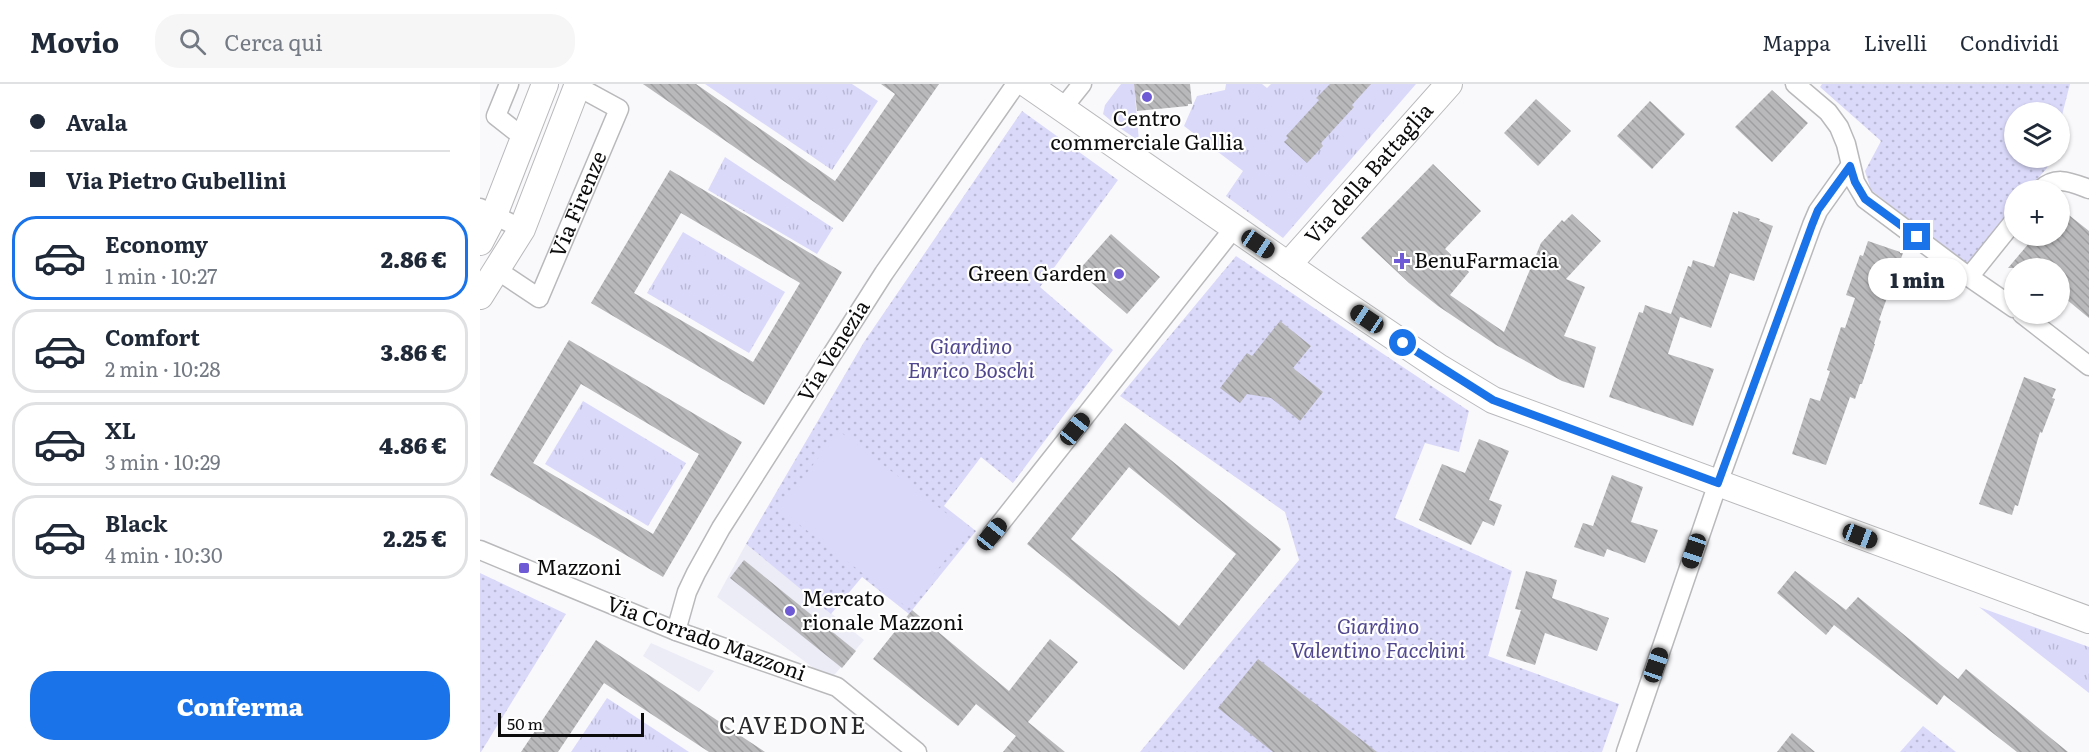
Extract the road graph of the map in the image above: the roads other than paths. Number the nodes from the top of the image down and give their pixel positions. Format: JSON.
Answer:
{"nodes":[{"id":1,"x":509,"y":84,"type":"edge"},
{"id":2,"x":545,"y":84,"type":"edge"},
{"id":3,"x":1016,"y":84,"type":"edge"},
{"id":4,"x":1027,"y":84,"type":"edge"},
{"id":5,"x":1082,"y":84,"type":"edge"},
{"id":6,"x":1449,"y":84,"type":"edge"},
{"id":7,"x":1795,"y":84,"type":"edge"},
{"id":8,"x":577,"y":85,"type":"edge"},
{"id":9,"x":1062,"y":109,"type":"junction"},
{"id":10,"x":524,"y":138,"type":"junction"},
{"id":11,"x":1850,"y":166,"type":"junction"},
{"id":12,"x":2070,"y":183,"type":"edge"},
{"id":13,"x":2089,"y":189,"type":"edge"},
{"id":14,"x":487,"y":212,"type":"edge"},
{"id":15,"x":1234,"y":228,"type":"junction"},
{"id":16,"x":522,"y":229,"type":"junction"},
{"id":17,"x":2004,"y":233,"type":"edge"},
{"id":18,"x":480,"y":242,"type":"edge"},
{"id":19,"x":1288,"y":265,"type":"junction"},
{"id":20,"x":497,"y":270,"type":"junction"},
{"id":21,"x":1969,"y":277,"type":"junction"},
{"id":22,"x":480,"y":296,"type":"edge"},
{"id":23,"x":2004,"y":301,"type":"edge"},
{"id":24,"x":2035,"y":324,"type":"edge"},
{"id":25,"x":2089,"y":366,"type":"edge"},
{"id":26,"x":1718,"y":483,"type":"junction"},
{"id":27,"x":992,"y":534,"type":"dead end"},
{"id":28,"x":480,"y":550,"type":"edge"},
{"id":29,"x":2089,"y":620,"type":"edge"},
{"id":30,"x":676,"y":631,"type":"junction"},
{"id":31,"x":917,"y":752,"type":"edge"},
{"id":32,"x":1626,"y":752,"type":"edge"}],
"edges":[{"from":1,"to":10,"type":"street"},
{"from":2,"to":10,"type":"street"},
{"from":3,"to":30,"type":"street","name":"Via Venezia"},
{"from":4,"to":9,"type":"street"},
{"from":5,"to":9,"type":"street"},
{"from":6,"to":19,"type":"street","name":"Via della Battaglia"},
{"from":7,"to":11,"type":"street"},
{"from":8,"to":16,"type":"street","name":"Via Firenze"},
{"from":8,"to":20,"type":"street","name":"Via Firenze"},
{"from":9,"to":15,"type":"street"},
{"from":10,"to":14,"type":"street"},
{"from":11,"to":21,"type":"street"},
{"from":11,"to":26,"type":"street"},
{"from":12,"to":13,"type":"street"},
{"from":14,"to":16,"type":"street"},
{"from":14,"to":18,"type":"street"},
{"from":15,"to":19,"type":"street"},
{"from":15,"to":27,"type":"street"},
{"from":16,"to":20,"type":"street","name":"Via Firenze"},
{"from":17,"to":21,"type":"street"},
{"from":19,"to":26,"type":"street"},
{"from":20,"to":22,"type":"street","name":"Via Firenze"},
{"from":21,"to":23,"type":"street"},
{"from":24,"to":25,"type":"street"},
{"from":26,"to":29,"type":"street"},
{"from":26,"to":32,"type":"street"},
{"from":28,"to":30,"type":"street","name":"Via Corrado Mazzoni"},
{"from":30,"to":31,"type":"street","name":"Via Corrado Mazzoni"}]}
